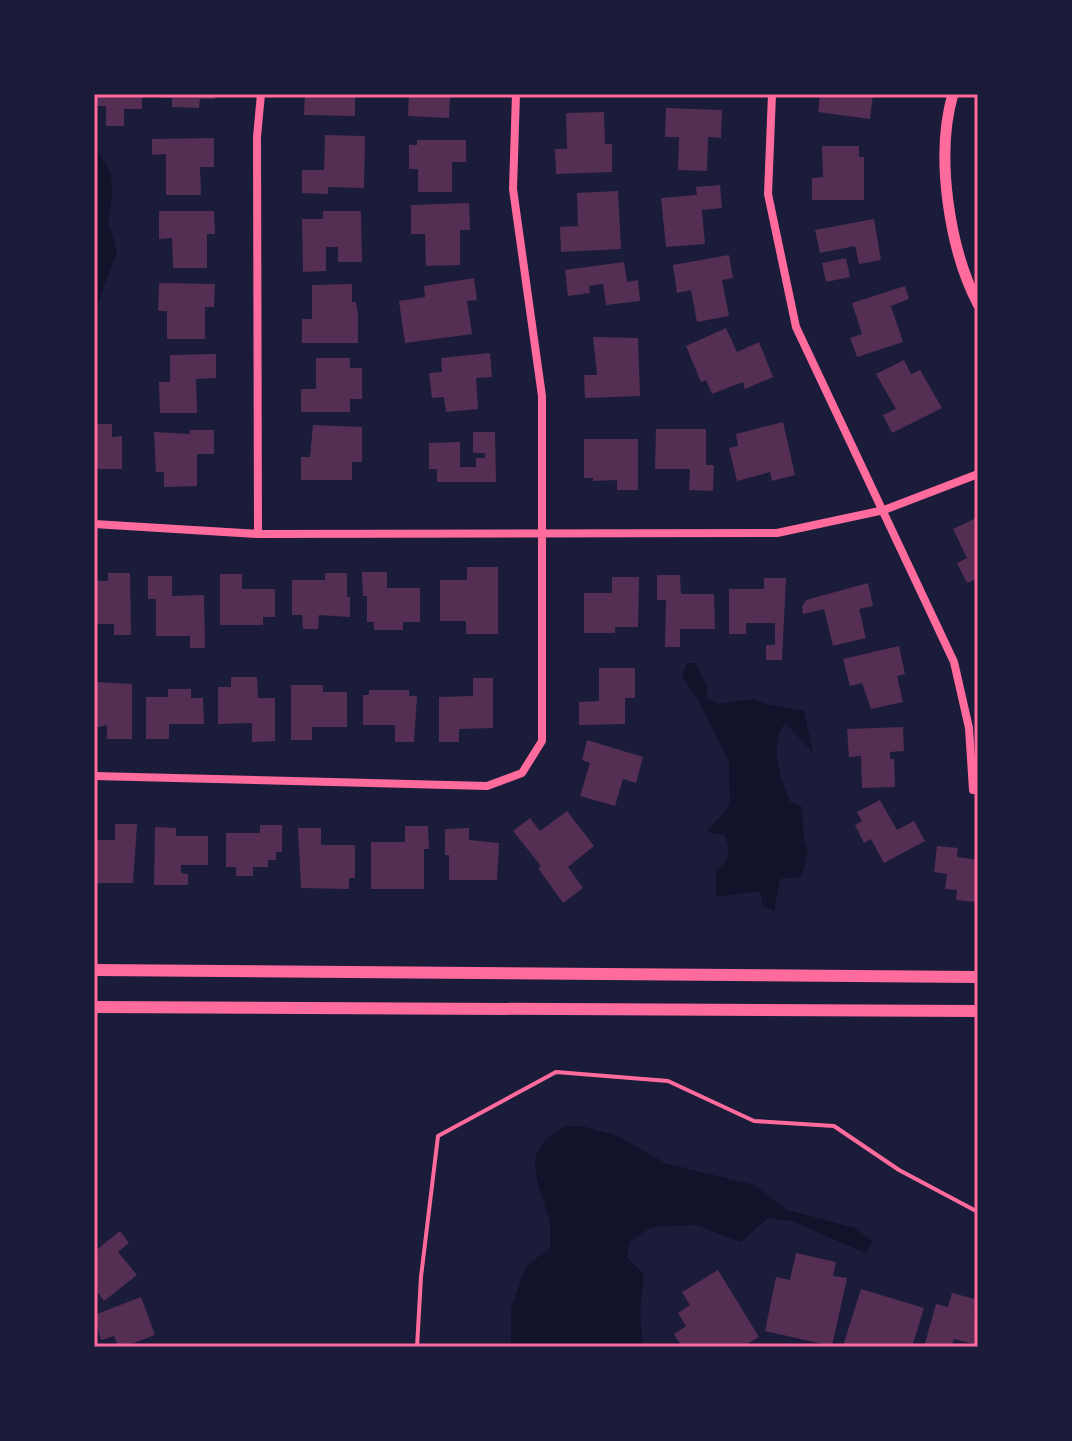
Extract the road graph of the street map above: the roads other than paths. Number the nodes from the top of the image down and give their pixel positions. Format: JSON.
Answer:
{"nodes":[{"id":1,"x":261,"y":94,"type":"edge"},
{"id":2,"x":516,"y":94,"type":"edge"},
{"id":3,"x":772,"y":94,"type":"edge"},
{"id":4,"x":953,"y":94,"type":"edge"},
{"id":5,"x":978,"y":304,"type":"edge"},
{"id":6,"x":978,"y":474,"type":"edge"},
{"id":7,"x":884,"y":510,"type":"junction"},
{"id":8,"x":94,"y":524,"type":"edge"},
{"id":9,"x":258,"y":534,"type":"junction"},
{"id":10,"x":541,"y":534,"type":"junction"},
{"id":11,"x":94,"y":776,"type":"edge"},
{"id":12,"x":973,"y":790,"type":"dead end"},
{"id":13,"x":94,"y":970,"type":"edge"},
{"id":14,"x":978,"y":977,"type":"edge"},
{"id":15,"x":94,"y":1007,"type":"edge"},
{"id":16,"x":978,"y":1011,"type":"edge"}],
"edges":[{"from":1,"to":9,"type":"street"},
{"from":2,"to":10,"type":"street"},
{"from":3,"to":7,"type":"street"},
{"from":4,"to":5,"type":"street"},
{"from":6,"to":7,"type":"street"},
{"from":7,"to":10,"type":"street"},
{"from":7,"to":12,"type":"street"},
{"from":8,"to":9,"type":"street"},
{"from":9,"to":10,"type":"street"},
{"from":10,"to":11,"type":"street"},
{"from":13,"to":14,"type":"main road"},
{"from":15,"to":16,"type":"main road"}]}
